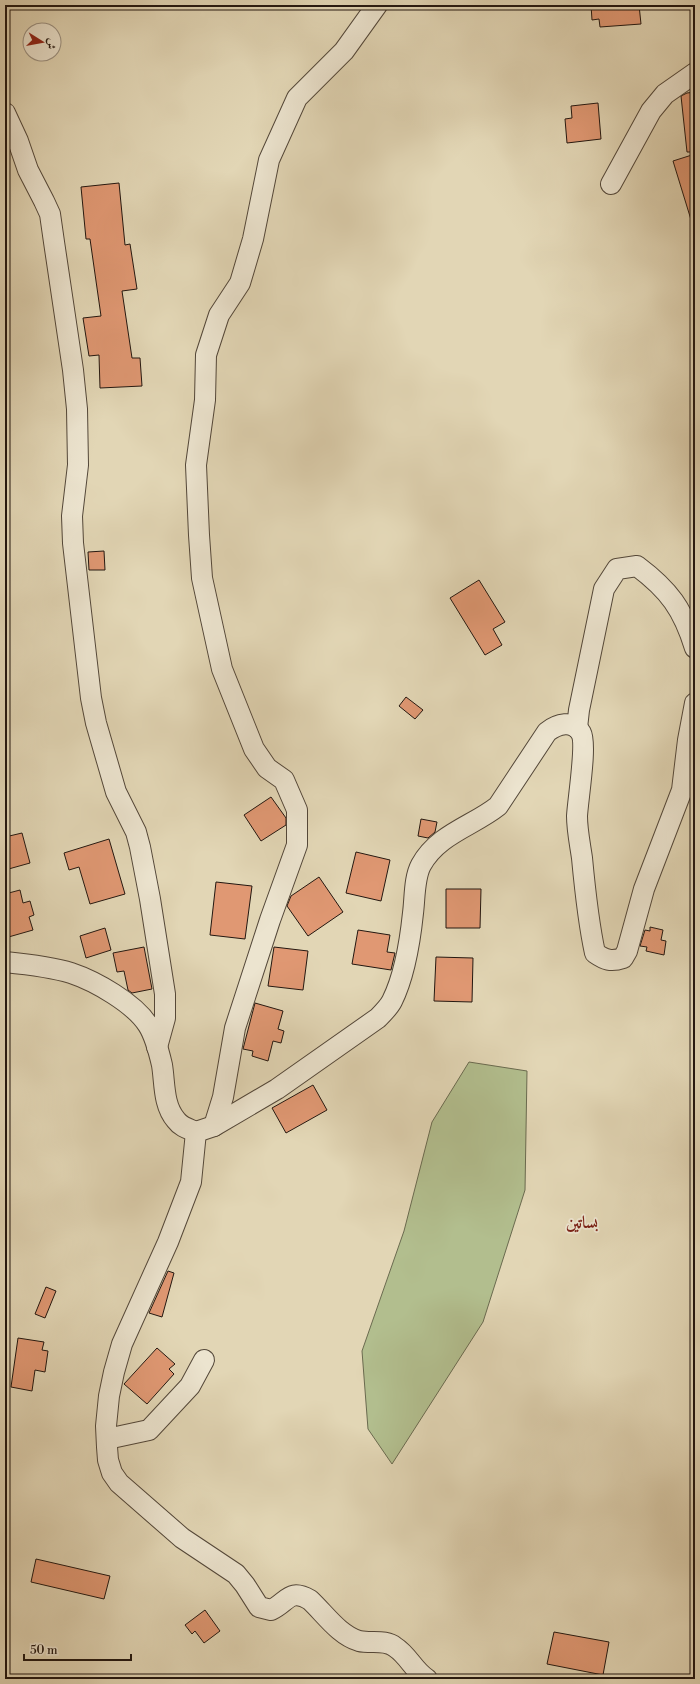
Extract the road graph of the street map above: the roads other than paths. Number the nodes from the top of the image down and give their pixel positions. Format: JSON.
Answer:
{"nodes":[{"id":1,"x":377,"y":5,"type":"edge"},
{"id":2,"x":695,"y":73,"type":"edge"},
{"id":3,"x":5,"y":113,"type":"edge"},
{"id":4,"x":611,"y":184,"type":"dead end"},
{"id":5,"x":695,"y":648,"type":"edge"},
{"id":6,"x":695,"y":703,"type":"edge"},
{"id":7,"x":577,"y":728,"type":"junction"},
{"id":8,"x":5,"y":962,"type":"edge"},
{"id":9,"x":157,"y":1047,"type":"junction"},
{"id":10,"x":205,"y":1129,"type":"junction"},
{"id":11,"x":204,"y":1360,"type":"dead end"},
{"id":12,"x":107,"y":1439,"type":"junction"},
{"id":13,"x":427,"y":1679,"type":"edge"}],
"edges":[{"from":1,"to":10,"type":"street"},
{"from":2,"to":4,"type":"street"},
{"from":3,"to":9,"type":"street"},
{"from":5,"to":7,"type":"street"},
{"from":6,"to":7,"type":"street"},
{"from":7,"to":10,"type":"street"},
{"from":8,"to":9,"type":"street"},
{"from":9,"to":10,"type":"street"},
{"from":10,"to":12,"type":"street"},
{"from":11,"to":12,"type":"street"},
{"from":12,"to":13,"type":"street"}]}
